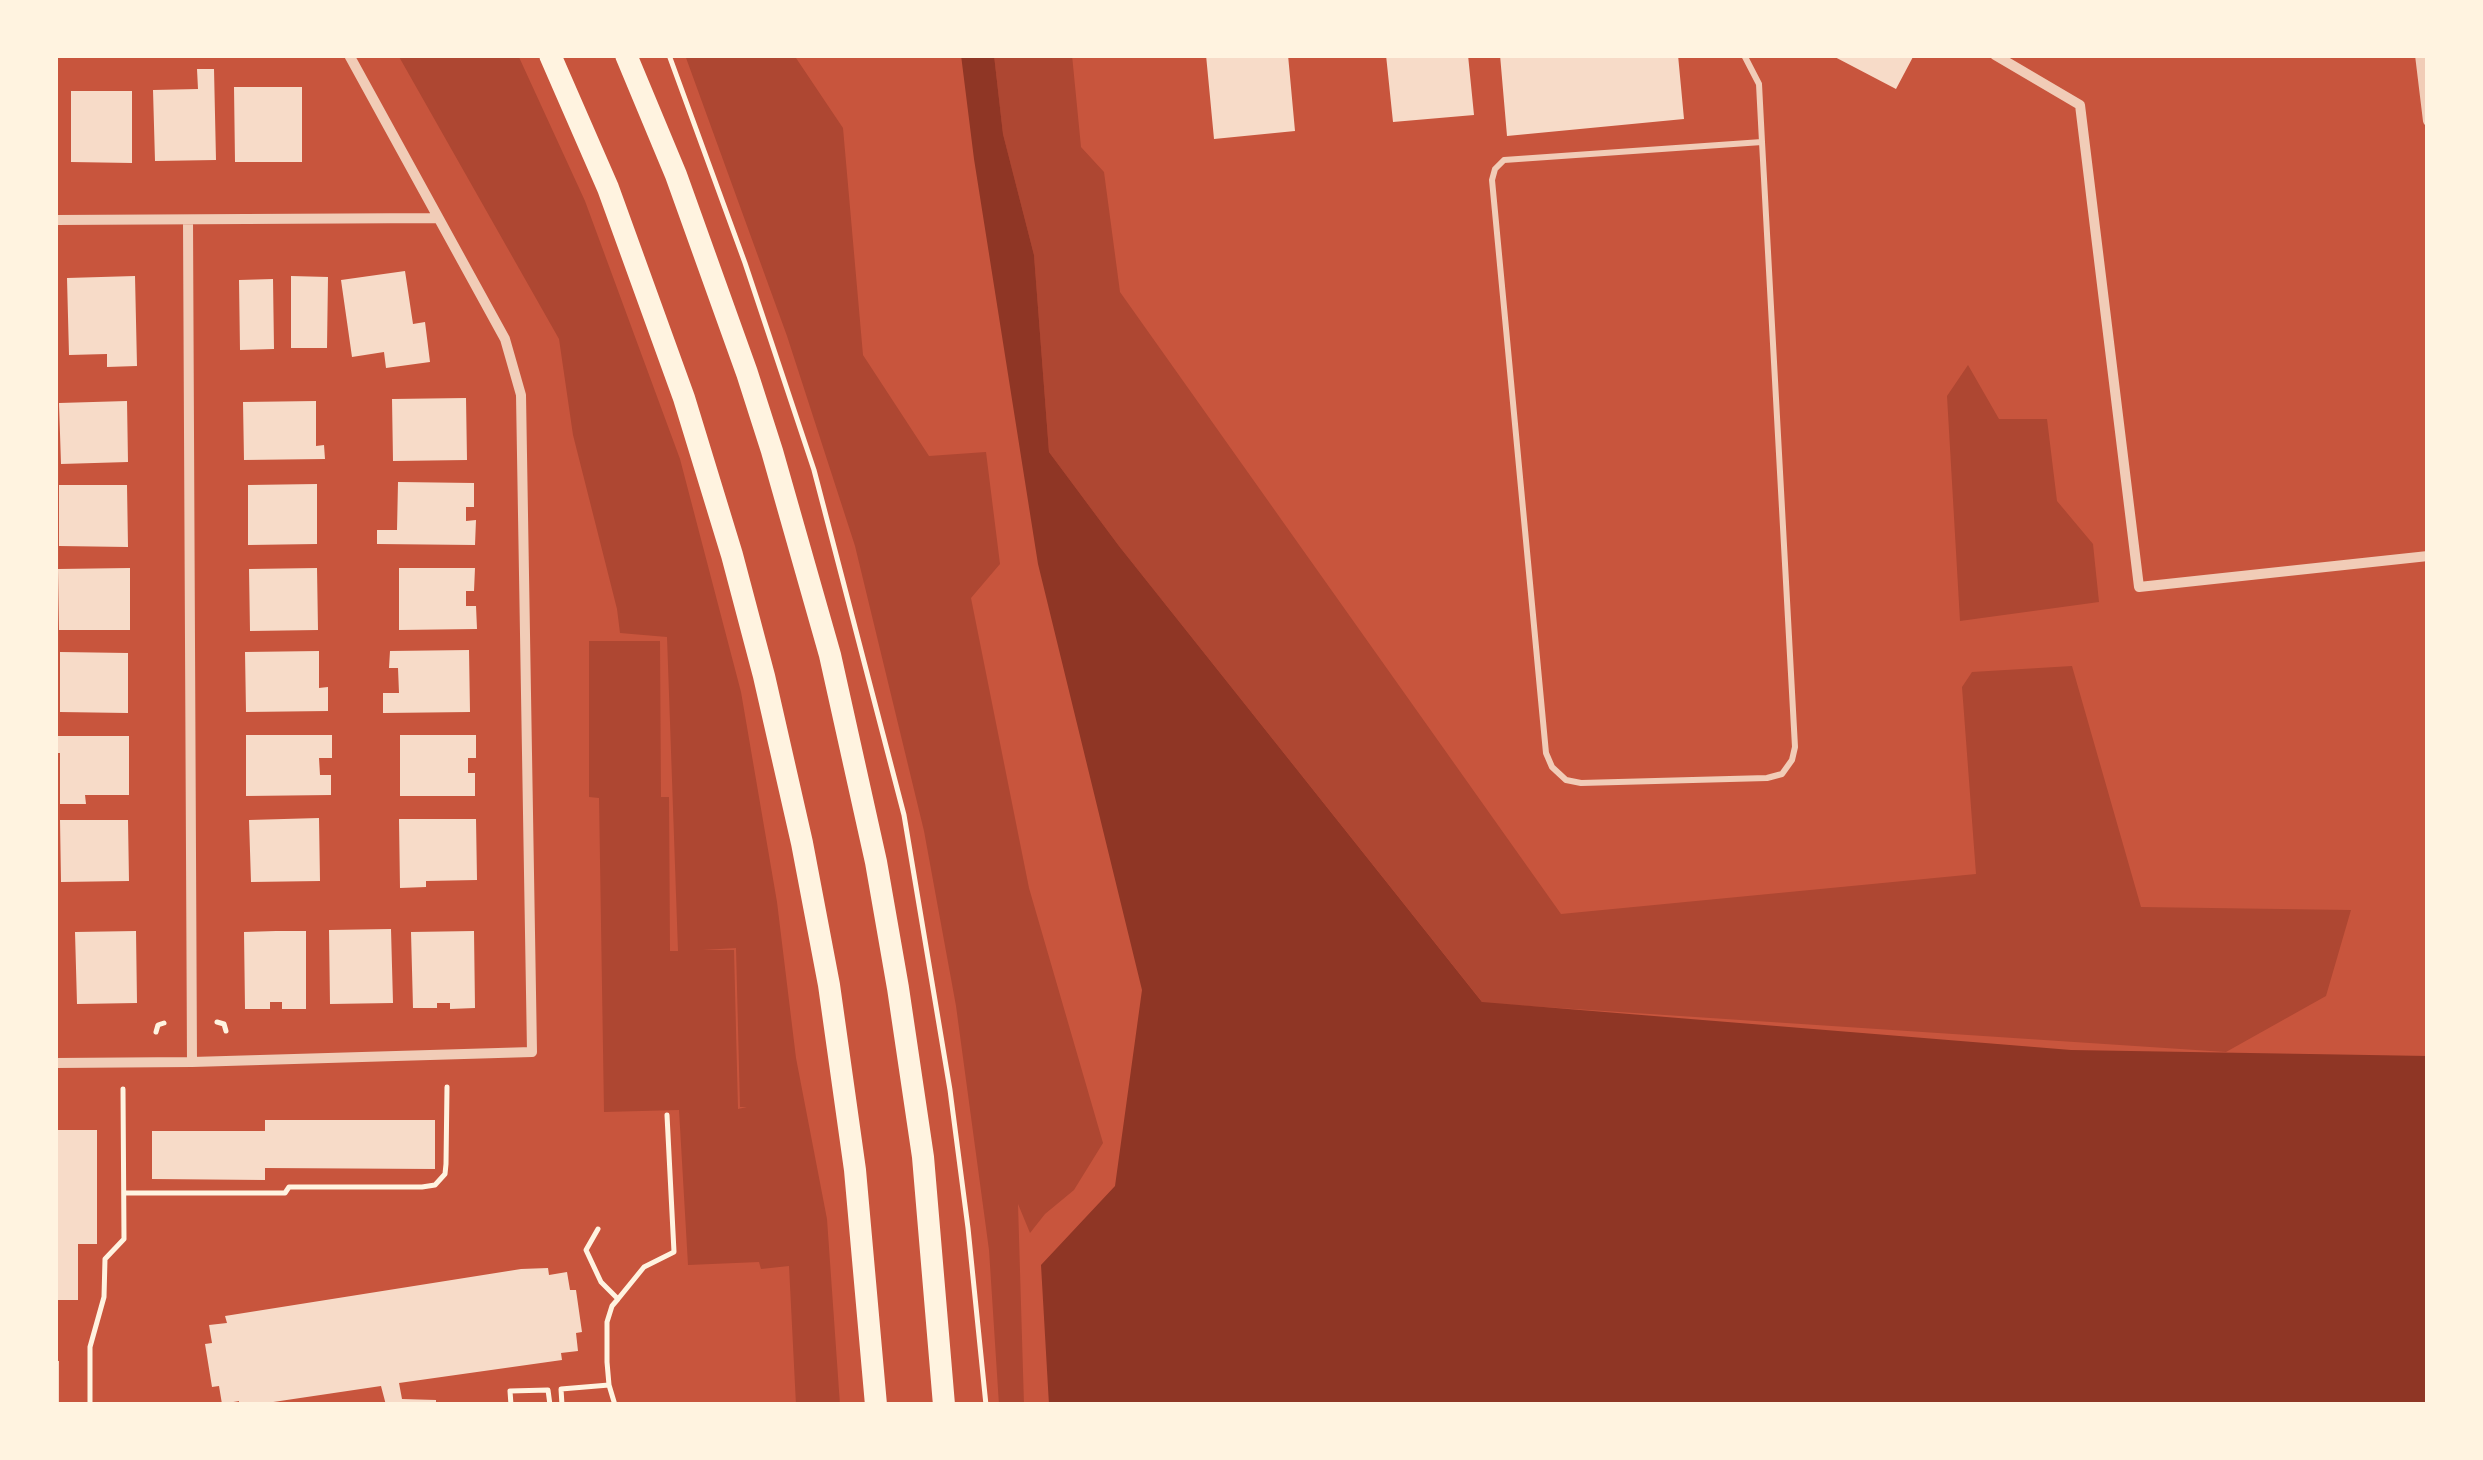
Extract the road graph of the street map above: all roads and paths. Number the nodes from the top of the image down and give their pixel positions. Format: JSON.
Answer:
{"nodes":[{"id":1,"x":350,"y":55,"type":"edge"},
{"id":2,"x":550,"y":55,"type":"edge"},
{"id":3,"x":626,"y":55,"type":"edge"},
{"id":4,"x":1744,"y":55,"type":"edge"},
{"id":5,"x":1994,"y":55,"type":"edge"},
{"id":6,"x":2420,"y":55,"type":"edge"},
{"id":7,"x":2428,"y":121,"type":"edge"},
{"id":8,"x":1762,"y":142,"type":"junction"},
{"id":9,"x":438,"y":218,"type":"junction"},
{"id":10,"x":55,"y":220,"type":"edge"},
{"id":11,"x":188,"y":221,"type":"junction"},
{"id":12,"x":2428,"y":556,"type":"edge"},
{"id":13,"x":217,"y":1022,"type":"dead end"},
{"id":14,"x":164,"y":1024,"type":"dead end"},
{"id":15,"x":226,"y":1031,"type":"dead end"},
{"id":16,"x":156,"y":1032,"type":"dead end"},
{"id":17,"x":192,"y":1062,"type":"junction"},
{"id":18,"x":55,"y":1063,"type":"edge"},
{"id":19,"x":447,"y":1087,"type":"dead end"},
{"id":20,"x":123,"y":1089,"type":"dead end"},
{"id":21,"x":667,"y":1115,"type":"dead end"},
{"id":22,"x":124,"y":1193,"type":"junction"},
{"id":23,"x":598,"y":1230,"type":"dead end"},
{"id":24,"x":618,"y":1300,"type":"junction"},
{"id":25,"x":610,"y":1386,"type":"junction"},
{"id":26,"x":90,"y":1405,"type":"edge"},
{"id":27,"x":511,"y":1405,"type":"edge"},
{"id":28,"x":550,"y":1405,"type":"edge"},
{"id":29,"x":562,"y":1405,"type":"edge"},
{"id":30,"x":615,"y":1405,"type":"edge"},
{"id":31,"x":876,"y":1405,"type":"edge"},
{"id":32,"x":944,"y":1405,"type":"edge"}],
"edges":[{"from":1,"to":9,"type":"street"},
{"from":2,"to":31,"type":"highway"},
{"from":3,"to":32,"type":"highway"},
{"from":4,"to":8,"type":"lane"},
{"from":5,"to":12,"type":"street"},
{"from":6,"to":7,"type":"street"},
{"from":8,"to":8,"type":"lane"},
{"from":9,"to":11,"type":"street"},
{"from":9,"to":17,"type":"street"},
{"from":10,"to":11,"type":"street"},
{"from":11,"to":17,"type":"street"},
{"from":13,"to":15,"type":"path"},
{"from":14,"to":16,"type":"path"},
{"from":17,"to":18,"type":"street"},
{"from":19,"to":22,"type":"path"},
{"from":20,"to":22,"type":"path"},
{"from":21,"to":24,"type":"path"},
{"from":22,"to":26,"type":"path"},
{"from":23,"to":24,"type":"path"},
{"from":24,"to":25,"type":"path"},
{"from":25,"to":29,"type":"path"},
{"from":25,"to":30,"type":"path"},
{"from":27,"to":28,"type":"path"}]}
